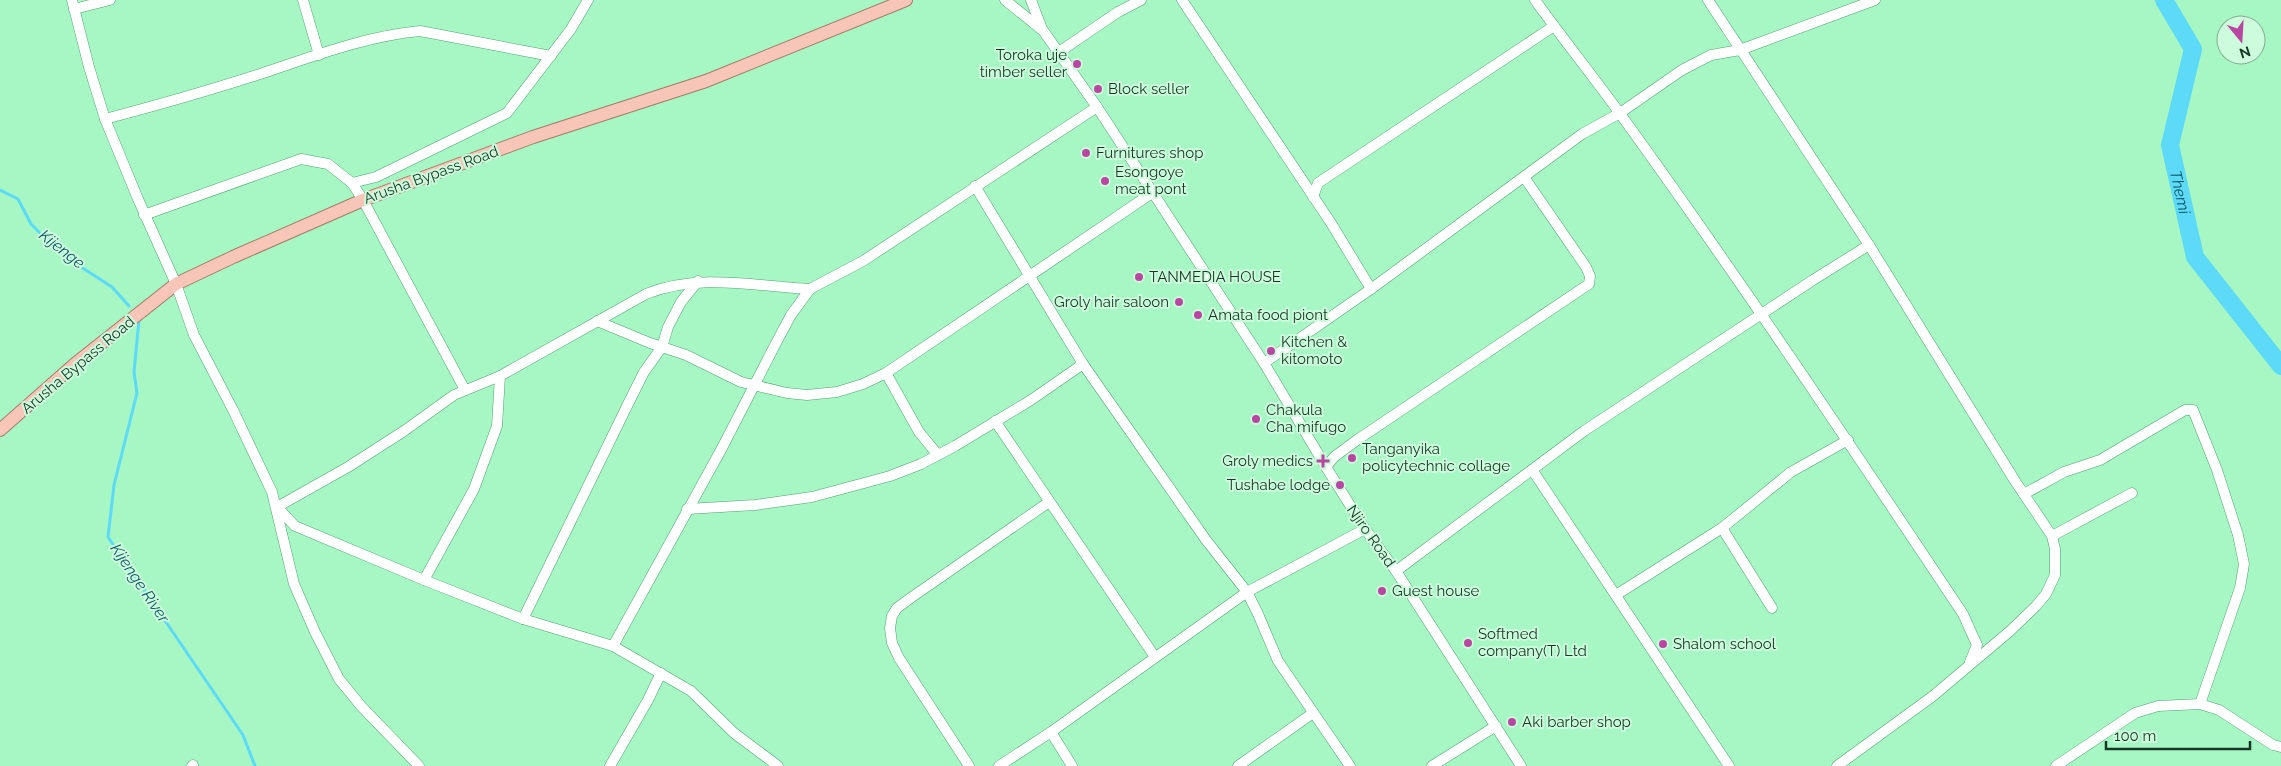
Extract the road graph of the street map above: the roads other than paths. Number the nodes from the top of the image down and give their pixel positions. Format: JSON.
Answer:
{"nodes":[{"id":1,"x":110,"y":0,"type":"edge"},
{"id":2,"x":303,"y":0,"type":"edge"},
{"id":3,"x":588,"y":0,"type":"edge"},
{"id":4,"x":906,"y":0,"type":"edge"},
{"id":5,"x":1005,"y":0,"type":"edge"},
{"id":6,"x":1031,"y":0,"type":"edge"},
{"id":7,"x":1120,"y":0,"type":"edge"},
{"id":8,"x":1141,"y":0,"type":"edge"},
{"id":9,"x":1182,"y":0,"type":"edge"},
{"id":10,"x":1535,"y":0,"type":"edge"},
{"id":11,"x":1708,"y":0,"type":"edge"},
{"id":12,"x":1875,"y":0,"type":"edge"},
{"id":13,"x":73,"y":4,"type":"edge"},
{"id":14,"x":1118,"y":12,"type":"junction"},
{"id":15,"x":1554,"y":26,"type":"junction"},
{"id":16,"x":1042,"y":29,"type":"junction"},
{"id":17,"x":1740,"y":50,"type":"junction"},
{"id":18,"x":1059,"y":52,"type":"junction"},
{"id":19,"x":319,"y":55,"type":"junction"},
{"id":20,"x":551,"y":56,"type":"junction"},
{"id":21,"x":1097,"y":107,"type":"junction"},
{"id":22,"x":1620,"y":113,"type":"junction"},
{"id":23,"x":106,"y":119,"type":"junction"},
{"id":24,"x":1524,"y":177,"type":"junction"},
{"id":25,"x":352,"y":183,"type":"junction"},
{"id":26,"x":975,"y":186,"type":"junction"},
{"id":27,"x":1152,"y":193,"type":"junction"},
{"id":28,"x":1313,"y":197,"type":"junction"},
{"id":29,"x":363,"y":200,"type":"junction"},
{"id":30,"x":144,"y":215,"type":"junction"},
{"id":31,"x":1869,"y":245,"type":"junction"},
{"id":32,"x":1028,"y":276,"type":"junction"},
{"id":33,"x":698,"y":282,"type":"junction"},
{"id":34,"x":176,"y":284,"type":"junction"},
{"id":35,"x":810,"y":289,"type":"junction"},
{"id":36,"x":1371,"y":289,"type":"junction"},
{"id":37,"x":1762,"y":314,"type":"junction"},
{"id":38,"x":597,"y":321,"type":"junction"},
{"id":39,"x":662,"y":347,"type":"junction"},
{"id":40,"x":1264,"y":363,"type":"junction"},
{"id":41,"x":1083,"y":364,"type":"junction"},
{"id":42,"x":886,"y":373,"type":"junction"},
{"id":43,"x":500,"y":376,"type":"junction"},
{"id":44,"x":753,"y":386,"type":"junction"},
{"id":45,"x":465,"y":390,"type":"junction"},
{"id":46,"x":995,"y":421,"type":"junction"},
{"id":47,"x":0,"y":430,"type":"edge"},
{"id":48,"x":1848,"y":440,"type":"junction"},
{"id":49,"x":938,"y":455,"type":"junction"},
{"id":50,"x":1326,"y":467,"type":"junction"},
{"id":51,"x":1533,"y":471,"type":"junction"},
{"id":52,"x":2132,"y":493,"type":"dead end"},
{"id":53,"x":2024,"y":494,"type":"junction"},
{"id":54,"x":1049,"y":502,"type":"junction"},
{"id":55,"x":277,"y":508,"type":"junction"},
{"id":56,"x":687,"y":509,"type":"junction"},
{"id":57,"x":1722,"y":528,"type":"junction"},
{"id":58,"x":1365,"y":529,"type":"junction"},
{"id":59,"x":2052,"y":536,"type":"junction"},
{"id":60,"x":1396,"y":571,"type":"junction"},
{"id":61,"x":424,"y":580,"type":"junction"},
{"id":62,"x":1247,"y":592,"type":"junction"},
{"id":63,"x":1616,"y":595,"type":"junction"},
{"id":64,"x":1772,"y":608,"type":"dead end"},
{"id":65,"x":523,"y":619,"type":"junction"},
{"id":66,"x":614,"y":646,"type":"junction"},
{"id":67,"x":1155,"y":657,"type":"junction"},
{"id":68,"x":1969,"y":665,"type":"junction"},
{"id":69,"x":661,"y":673,"type":"junction"},
{"id":70,"x":2200,"y":704,"type":"junction"},
{"id":71,"x":1313,"y":713,"type":"junction"},
{"id":72,"x":1496,"y":726,"type":"junction"},
{"id":73,"x":1051,"y":732,"type":"junction"},
{"id":74,"x":2281,"y":747,"type":"edge"},
{"id":75,"x":1840,"y":765,"type":"edge"},
{"id":76,"x":419,"y":766,"type":"edge"},
{"id":77,"x":610,"y":766,"type":"edge"},
{"id":78,"x":778,"y":766,"type":"edge"},
{"id":79,"x":969,"y":766,"type":"edge"},
{"id":80,"x":999,"y":766,"type":"edge"},
{"id":81,"x":1072,"y":766,"type":"edge"},
{"id":82,"x":1238,"y":766,"type":"edge"},
{"id":83,"x":1350,"y":766,"type":"edge"},
{"id":84,"x":1432,"y":766,"type":"edge"},
{"id":85,"x":1521,"y":766,"type":"edge"},
{"id":86,"x":1729,"y":766,"type":"edge"},
{"id":87,"x":2056,"y":766,"type":"edge"}],
"edges":[{"from":1,"to":13,"type":"street"},
{"from":2,"to":19,"type":"street"},
{"from":3,"to":20,"type":"street"},
{"from":4,"to":29,"type":"main road","name":"Arusha Bypass Road"},
{"from":5,"to":16,"type":"street","name":"Njiro Road"},
{"from":6,"to":16,"type":"street","name":"Njiro Road"},
{"from":7,"to":14,"type":"street"},
{"from":8,"to":14,"type":"street"},
{"from":9,"to":28,"type":"street"},
{"from":10,"to":15,"type":"street"},
{"from":11,"to":17,"type":"street"},
{"from":12,"to":17,"type":"street"},
{"from":13,"to":23,"type":"street"},
{"from":14,"to":18,"type":"street"},
{"from":15,"to":22,"type":"street"},
{"from":15,"to":28,"type":"street"},
{"from":16,"to":18,"type":"street","name":"Njiro Road"},
{"from":17,"to":22,"type":"street"},
{"from":17,"to":31,"type":"street"},
{"from":18,"to":21,"type":"street","name":"Njiro Road"},
{"from":19,"to":20,"type":"street"},
{"from":19,"to":23,"type":"street"},
{"from":20,"to":25,"type":"street"},
{"from":21,"to":26,"type":"street"},
{"from":21,"to":27,"type":"street","name":"Njiro Road"},
{"from":22,"to":24,"type":"street"},
{"from":22,"to":37,"type":"street"},
{"from":23,"to":30,"type":"street"},
{"from":24,"to":36,"type":"street"},
{"from":24,"to":50,"type":"street"},
{"from":25,"to":29,"type":"street"},
{"from":25,"to":30,"type":"street"},
{"from":26,"to":32,"type":"street"},
{"from":26,"to":35,"type":"street"},
{"from":27,"to":32,"type":"street"},
{"from":27,"to":40,"type":"street","name":"Njiro Road"},
{"from":28,"to":36,"type":"street"},
{"from":29,"to":34,"type":"main road","name":"Arusha Bypass Road"},
{"from":29,"to":45,"type":"street"},
{"from":30,"to":34,"type":"street"},
{"from":31,"to":37,"type":"street"},
{"from":31,"to":53,"type":"street"},
{"from":32,"to":41,"type":"street"},
{"from":32,"to":42,"type":"street"},
{"from":33,"to":35,"type":"street"},
{"from":33,"to":38,"type":"street"},
{"from":33,"to":39,"type":"street"},
{"from":34,"to":47,"type":"main road","name":"Arusha Bypass Road"},
{"from":34,"to":55,"type":"street"},
{"from":35,"to":44,"type":"street"},
{"from":36,"to":40,"type":"street"},
{"from":37,"to":48,"type":"street"},
{"from":37,"to":51,"type":"street"},
{"from":38,"to":39,"type":"street"},
{"from":38,"to":43,"type":"street"},
{"from":39,"to":44,"type":"street"},
{"from":39,"to":65,"type":"street"},
{"from":40,"to":50,"type":"street","name":"Njiro Road"},
{"from":41,"to":46,"type":"street"},
{"from":41,"to":62,"type":"street"},
{"from":42,"to":44,"type":"street"},
{"from":42,"to":49,"type":"street"},
{"from":43,"to":45,"type":"street"},
{"from":43,"to":61,"type":"street"},
{"from":44,"to":56,"type":"street"},
{"from":45,"to":55,"type":"street"},
{"from":46,"to":49,"type":"street"},
{"from":46,"to":54,"type":"street"},
{"from":48,"to":57,"type":"street"},
{"from":48,"to":68,"type":"street"},
{"from":49,"to":56,"type":"street"},
{"from":50,"to":58,"type":"street","name":"Njiro Road"},
{"from":51,"to":60,"type":"street"},
{"from":51,"to":63,"type":"street"},
{"from":52,"to":59,"type":"street"},
{"from":53,"to":59,"type":"street"},
{"from":53,"to":70,"type":"street"},
{"from":54,"to":67,"type":"street"},
{"from":54,"to":79,"type":"street"},
{"from":55,"to":61,"type":"street"},
{"from":55,"to":76,"type":"street"},
{"from":56,"to":66,"type":"street"},
{"from":57,"to":63,"type":"street"},
{"from":57,"to":64,"type":"street"},
{"from":58,"to":60,"type":"street","name":"Njiro Road"},
{"from":58,"to":62,"type":"street"},
{"from":59,"to":68,"type":"street"},
{"from":60,"to":72,"type":"street","name":"Njiro Road"},
{"from":61,"to":65,"type":"street"},
{"from":62,"to":67,"type":"street"},
{"from":62,"to":71,"type":"street"},
{"from":63,"to":86,"type":"street"},
{"from":65,"to":66,"type":"street"},
{"from":66,"to":69,"type":"street"},
{"from":67,"to":73,"type":"street"},
{"from":68,"to":75,"type":"street"},
{"from":69,"to":77,"type":"street"},
{"from":69,"to":78,"type":"street"},
{"from":70,"to":74,"type":"street"},
{"from":70,"to":87,"type":"street"},
{"from":71,"to":82,"type":"street"},
{"from":71,"to":83,"type":"street"},
{"from":72,"to":84,"type":"street"},
{"from":72,"to":85,"type":"street","name":"Njiro Road"},
{"from":73,"to":80,"type":"street"},
{"from":73,"to":81,"type":"street"}]}
